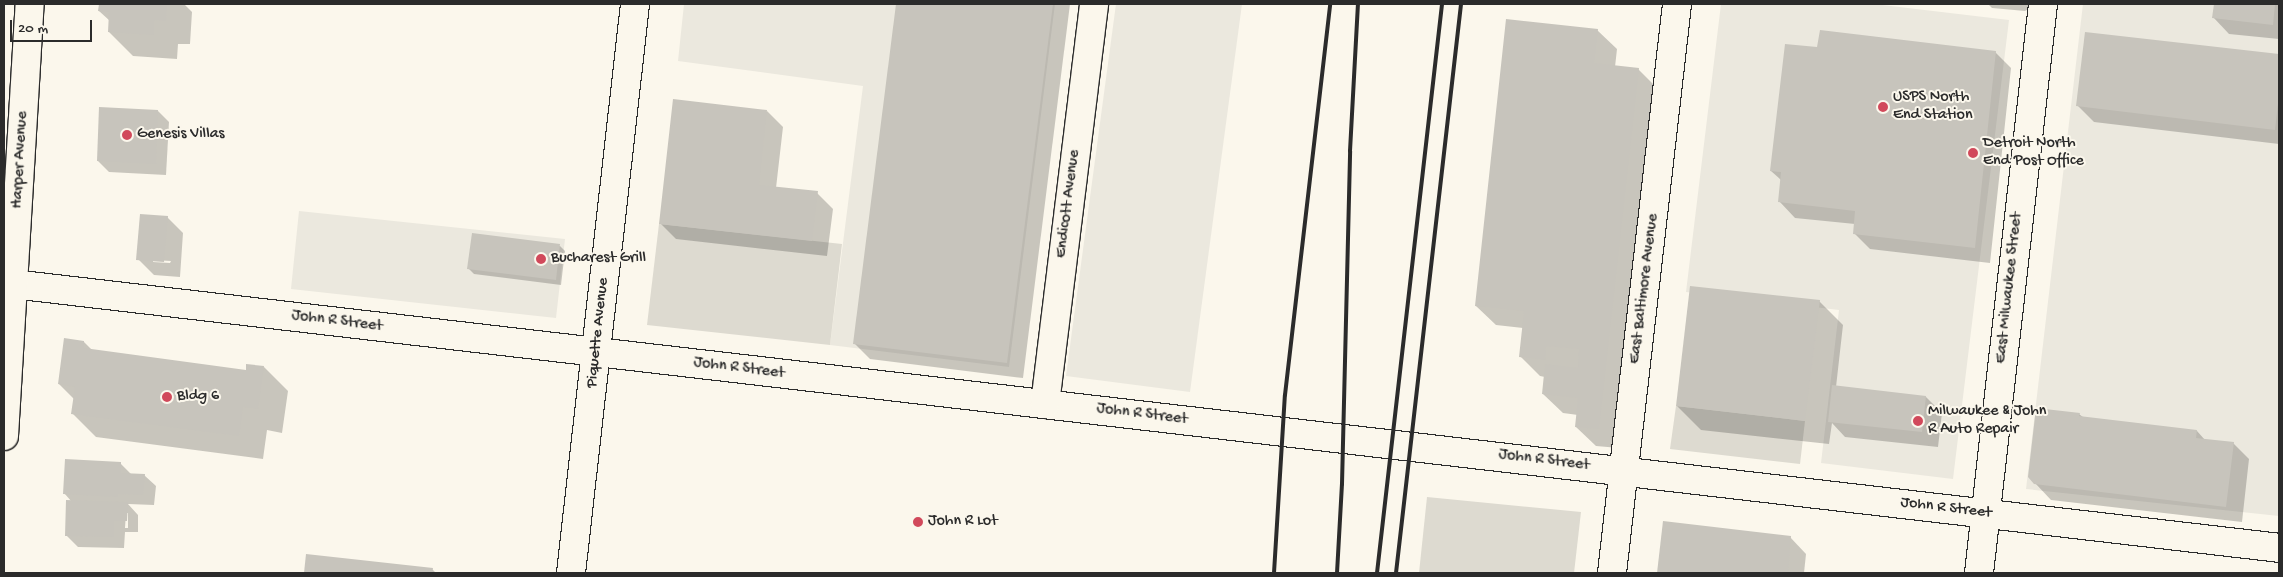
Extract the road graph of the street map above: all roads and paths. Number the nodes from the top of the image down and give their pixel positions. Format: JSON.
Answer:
{"nodes":[{"id":1,"x":30,"y":4,"type":"edge"},
{"id":2,"x":635,"y":4,"type":"edge"},
{"id":3,"x":1094,"y":4,"type":"edge"},
{"id":4,"x":1677,"y":4,"type":"edge"},
{"id":5,"x":2043,"y":4,"type":"edge"},
{"id":6,"x":9,"y":284,"type":"edge"},
{"id":7,"x":596,"y":352,"type":"junction"},
{"id":8,"x":1044,"y":404,"type":"junction"},
{"id":9,"x":4,"y":436,"type":"edge"},
{"id":10,"x":1624,"y":470,"type":"junction"},
{"id":11,"x":1986,"y":514,"type":"junction"},
{"id":12,"x":2279,"y":548,"type":"edge"},
{"id":13,"x":571,"y":573,"type":"edge"},
{"id":14,"x":1612,"y":573,"type":"edge"},
{"id":15,"x":1979,"y":573,"type":"edge"}],
"edges":[{"from":1,"to":6,"type":"street","name":"Harper Avenue"},
{"from":2,"to":7,"type":"street","name":"Piquette Avenue"},
{"from":3,"to":8,"type":"street","name":"Endicott Avenue"},
{"from":4,"to":10,"type":"street","name":"East Baltimore Avenue"},
{"from":5,"to":11,"type":"street","name":"East Milwaukee Street"},
{"from":6,"to":7,"type":"street","name":"John R Street"},
{"from":6,"to":9,"type":"street","name":"Harper Avenue"},
{"from":7,"to":8,"type":"street","name":"John R Street"},
{"from":7,"to":13,"type":"street","name":"Piquette Avenue"},
{"from":8,"to":10,"type":"street","name":"John R Street"},
{"from":10,"to":11,"type":"street","name":"John R Street"},
{"from":10,"to":14,"type":"street","name":"East Baltimore Avenue"},
{"from":11,"to":12,"type":"street","name":"John R Street"},
{"from":11,"to":15,"type":"street","name":"East Milwaukee Street"}]}
